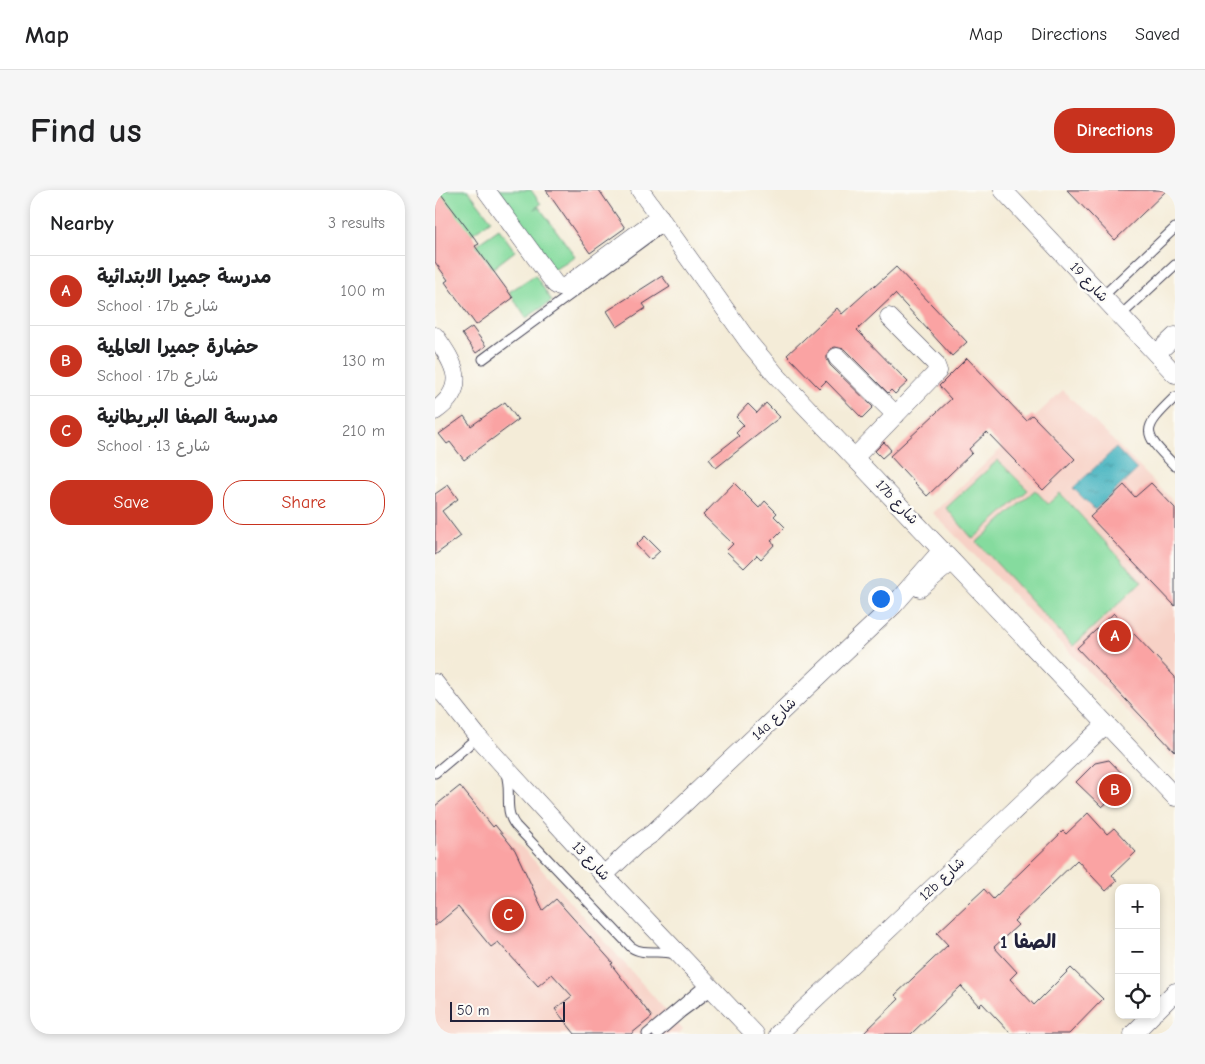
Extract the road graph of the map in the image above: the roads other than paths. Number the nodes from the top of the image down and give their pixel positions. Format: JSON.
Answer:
{"nodes":[{"id":1,"x":486,"y":190,"type":"edge"},
{"id":2,"x":640,"y":190,"type":"edge"},
{"id":3,"x":1003,"y":190,"type":"edge"},
{"id":4,"x":662,"y":221,"type":"junction"},
{"id":5,"x":1175,"y":228,"type":"edge"},
{"id":6,"x":1175,"y":265,"type":"edge"},
{"id":7,"x":1102,"y":297,"type":"junction"},
{"id":8,"x":1120,"y":316,"type":"junction"},
{"id":9,"x":889,"y":317,"type":"dead end"},
{"id":10,"x":435,"y":336,"type":"edge"},
{"id":11,"x":1175,"y":336,"type":"edge"},
{"id":12,"x":1156,"y":354,"type":"junction"},
{"id":13,"x":837,"y":357,"type":"dead end"},
{"id":14,"x":483,"y":359,"type":"dead end"},
{"id":15,"x":1175,"y":374,"type":"edge"},
{"id":16,"x":1175,"y":397,"type":"edge"},
{"id":17,"x":435,"y":411,"type":"edge"},
{"id":18,"x":896,"y":415,"type":"junction"},
{"id":19,"x":855,"y":458,"type":"junction"},
{"id":20,"x":1175,"y":466,"type":"edge"},
{"id":21,"x":947,"y":556,"type":"junction"},
{"id":22,"x":436,"y":686,"type":"edge"},
{"id":23,"x":1106,"y":724,"type":"junction"},
{"id":24,"x":478,"y":737,"type":"junction"},
{"id":25,"x":504,"y":766,"type":"junction"},
{"id":26,"x":435,"y":772,"type":"edge"},
{"id":27,"x":1175,"y":797,"type":"edge"},
{"id":28,"x":609,"y":880,"type":"junction"},
{"id":29,"x":680,"y":956,"type":"junction"},
{"id":30,"x":709,"y":987,"type":"junction"},
{"id":31,"x":1175,"y":992,"type":"edge"},
{"id":32,"x":1160,"y":1007,"type":"edge"},
{"id":33,"x":1148,"y":1019,"type":"edge"},
{"id":34,"x":743,"y":1027,"type":"edge"},
{"id":35,"x":647,"y":1034,"type":"edge"},
{"id":36,"x":657,"y":1034,"type":"edge"},
{"id":37,"x":755,"y":1034,"type":"edge"},
{"id":38,"x":779,"y":1034,"type":"edge"},
{"id":39,"x":1133,"y":1034,"type":"edge"}],
"edges":[{"from":1,"to":4,"type":"street"},
{"from":2,"to":4,"type":"street","name":"17b شارع"},
{"from":3,"to":7,"type":"street","name":"شارع 19"},
{"from":4,"to":14,"type":"lane"},
{"from":4,"to":19,"type":"street","name":"17b شارع"},
{"from":5,"to":7,"type":"lane"},
{"from":6,"to":8,"type":"lane"},
{"from":7,"to":8,"type":"street","name":"شارع 19"},
{"from":8,"to":12,"type":"street","name":"شارع 19"},
{"from":9,"to":18,"type":"street"},
{"from":10,"to":17,"type":"street"},
{"from":11,"to":12,"type":"street"},
{"from":12,"to":15,"type":"street","name":"شارع 19"},
{"from":13,"to":18,"type":"street"},
{"from":16,"to":20,"type":"lane"},
{"from":18,"to":19,"type":"street"},
{"from":19,"to":21,"type":"street","name":"17b شارع"},
{"from":21,"to":23,"type":"street","name":"17b شارع"},
{"from":21,"to":28,"type":"street","name":"14a شارع"},
{"from":22,"to":24,"type":"street","name":"شارع 13"},
{"from":23,"to":27,"type":"street","name":"17b شارع"},
{"from":23,"to":38,"type":"street","name":"12b شارع"},
{"from":24,"to":25,"type":"street","name":"شارع 13"},
{"from":24,"to":26,"type":"lane"},
{"from":25,"to":28,"type":"street","name":"شارع 13"},
{"from":25,"to":29,"type":"lane"},
{"from":28,"to":29,"type":"street","name":"شارع 13"},
{"from":29,"to":30,"type":"street","name":"شارع 13"},
{"from":30,"to":34,"type":"street","name":"شارع 13"},
{"from":30,"to":35,"type":"lane"},
{"from":30,"to":36,"type":"lane"},
{"from":31,"to":32,"type":"street"},
{"from":33,"to":39,"type":"street"},
{"from":34,"to":37,"type":"street","name":"شارع 13"}]}
